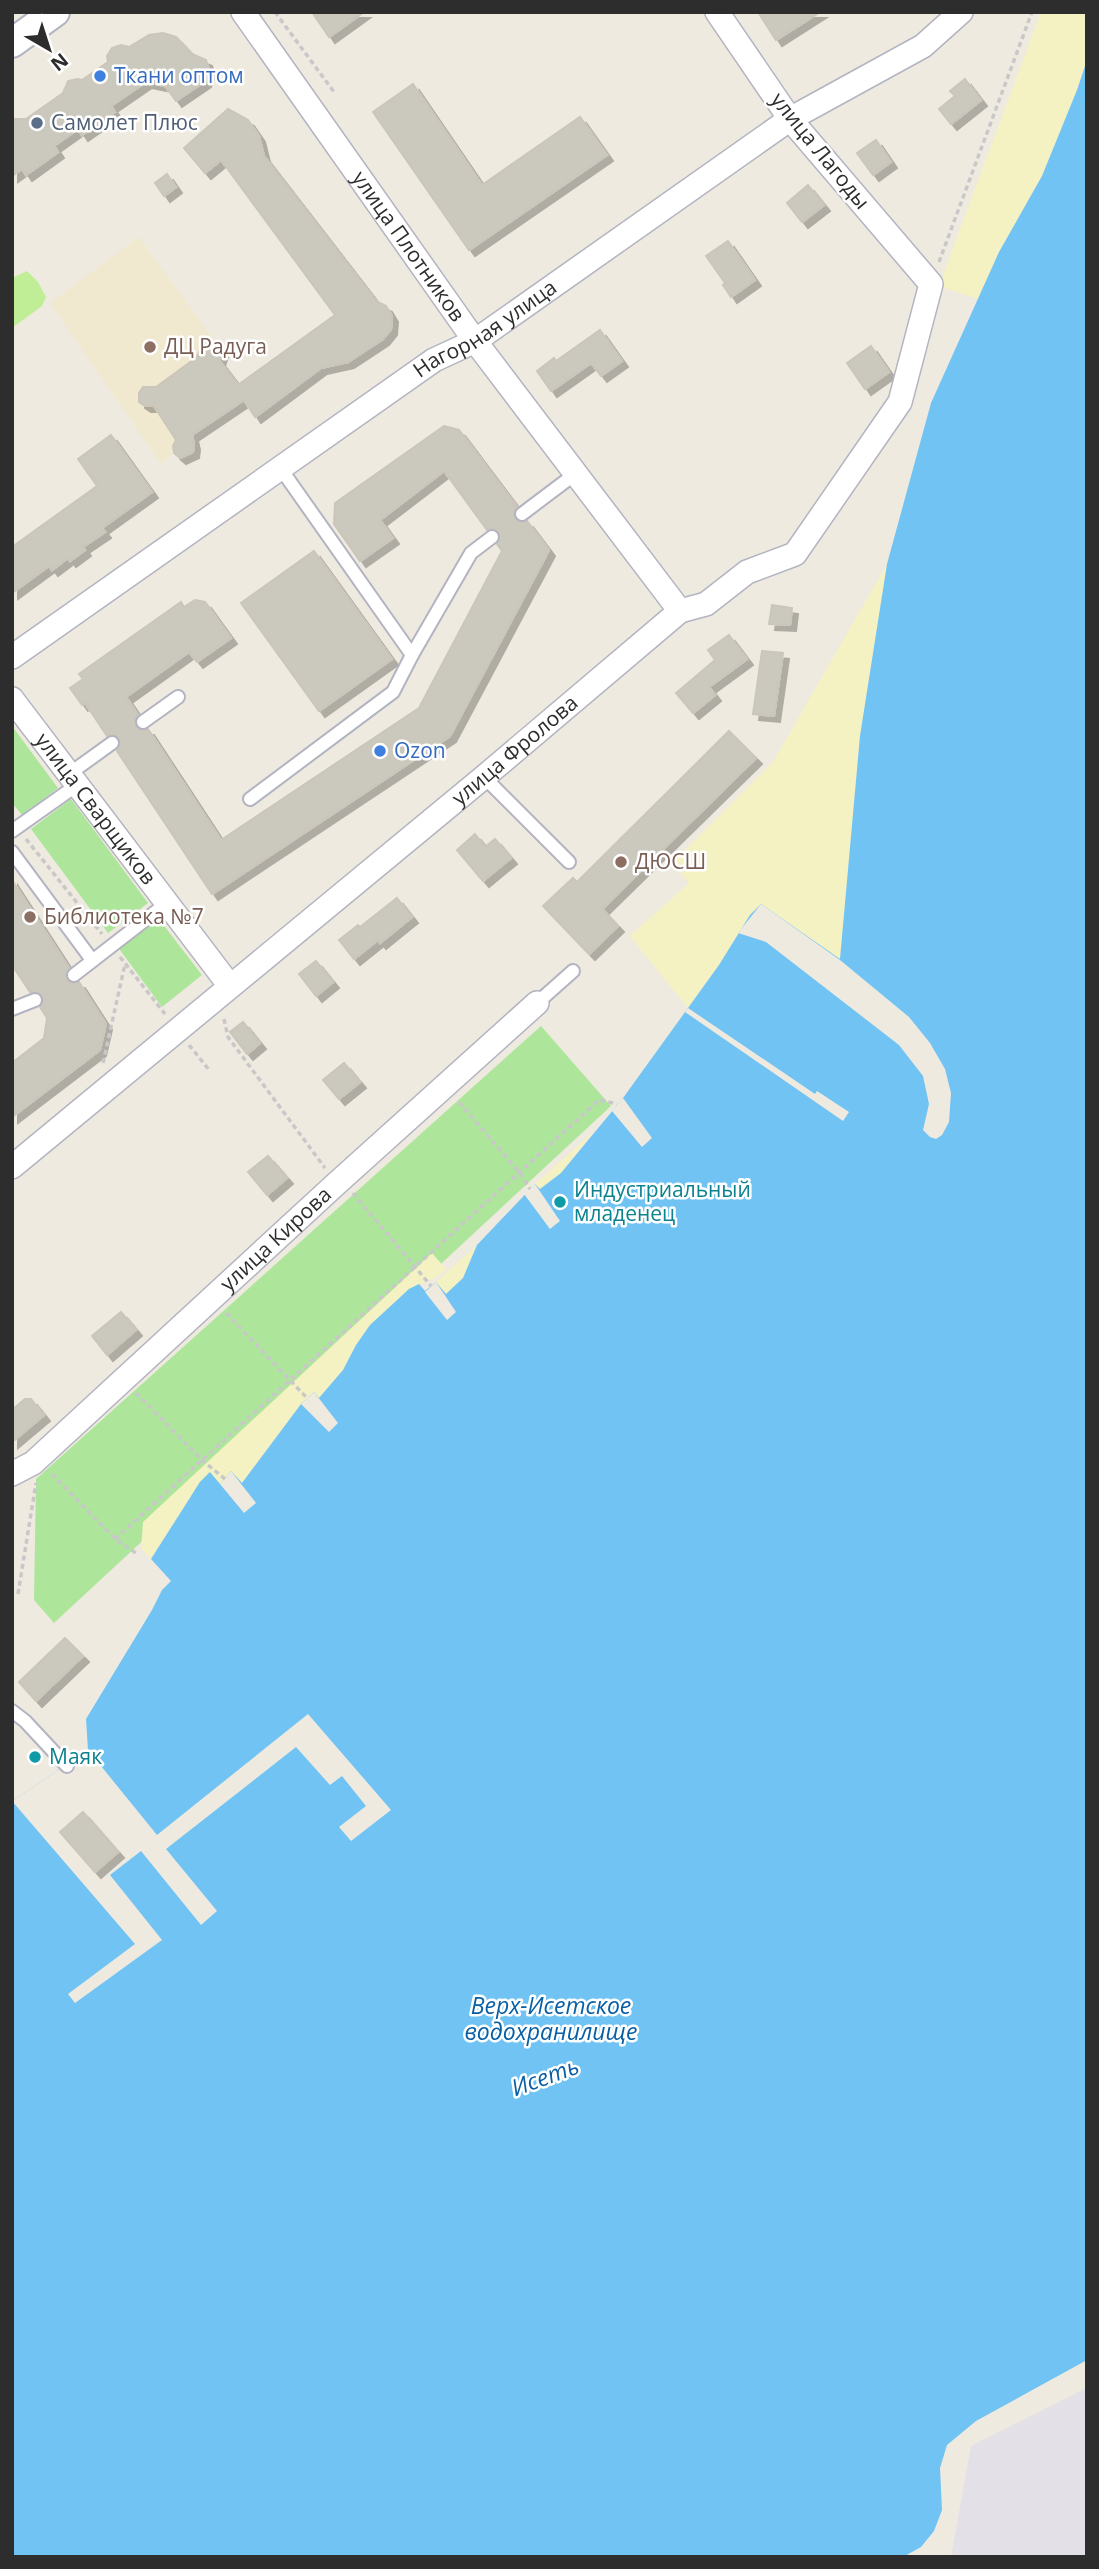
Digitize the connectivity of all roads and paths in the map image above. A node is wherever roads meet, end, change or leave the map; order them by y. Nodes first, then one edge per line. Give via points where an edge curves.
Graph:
1 (55, 12) edge
2 (243, 12) edge
3 (275, 12) edge
4 (717, 12) edge
5 (961, 12) edge
6 (1032, 12) edge
7 (12, 43) edge
8 (334, 92) dead end
9 (790, 119) junction
10 (931, 284) junction
11 (475, 341) junction
12 (281, 469) junction
13 (575, 474) junction
14 (522, 514) dead end
15 (492, 537) dead end
16 (680, 611) junction
17 (412, 655) junction
18 (12, 657) edge
19 (177, 697) dead end
20 (12, 699) edge
21 (143, 722) dead end
22 (112, 743) dead end
23 (484, 777) junction
24 (73, 780) junction
25 (250, 799) dead end
26 (14, 827) edge
27 (12, 852) edge
28 (569, 862) dead end
29 (167, 903) junction
30 (111, 945) junction
31 (92, 960) junction
32 (125, 964) junction
33 (573, 971) dead end
34 (74, 975) dead end
35 (230, 986) junction
36 (35, 1000) dead end
37 (537, 1003) joint
38 (12, 1009) edge
39 (177, 1029) junction
40 (103, 1063) dead end
41 (210, 1071) dead end
42 (453, 1096) dead end
43 (617, 1104) dead end
44 (12, 1167) edge
45 (519, 1171) junction
46 (343, 1186) junction
47 (530, 1189) dead end
48 (416, 1266) junction
49 (431, 1286) dead end
50 (219, 1306) dead end
51 (290, 1381) junction
52 (130, 1387) dead end
53 (307, 1398) dead end
54 (202, 1460) junction
55 (43, 1465) dead end
56 (20, 1472) edge
57 (225, 1479) dead end
58 (115, 1539) junction
59 (136, 1553) dead end
60 (18, 1594) dead end
61 (12, 1711) edge
62 (67, 1766) dead end

1 - 7 street
2 - 11 street, улица Плотников
3 - 8 path
4 - 9 street, улица Лагоды
5 - 9 street, Нагорная улица via 923,46
6 - 10 path
9 - 10 street, улица Лагоды
9 - 11 street, Нагорная улица
10 - 16 street, улица Фролова via 900,402 795,554 747,572 706,604
11 - 12 street, Нагорная улица via 434,360
11 - 13 street, улица Плотников
12 - 17 lane
12 - 18 street, Нагорная улица
13 - 14 lane
13 - 16 street, улица Плотников
15 - 17 lane via 471,553
16 - 23 street, улица Фролова
17 - 25 lane via 393,692
19 - 21 lane
20 - 24 street, улица Сварщиков
22 - 24 lane
23 - 28 lane
23 - 35 street, улица Фролова
24 - 26 lane
24 - 29 street, улица Сварщиков
26 - 30 path
27 - 31 lane
29 - 30 lane
29 - 35 street, улица Сварщиков
30 - 31 lane
30 - 32 path
31 - 34 lane
32 - 39 path
32 - 40 path
33 - 37 lane
35 - 39 street, улица Фролова
35 - 46 path via 223,1023 228,1037
36 - 38 lane
37 - 46 street, улица Кирова
39 - 41 path
39 - 44 street, улица Фролова
42 - 45 path
43 - 45 path via 599,1100
45 - 47 path
45 - 48 path
46 - 48 path
46 - 56 street, улица Кирова
48 - 49 path
48 - 51 path
50 - 51 path
51 - 53 path
51 - 54 path
52 - 54 path
54 - 57 path
54 - 58 path
55 - 58 path
56 - 60 path
58 - 59 path
61 - 62 lane

